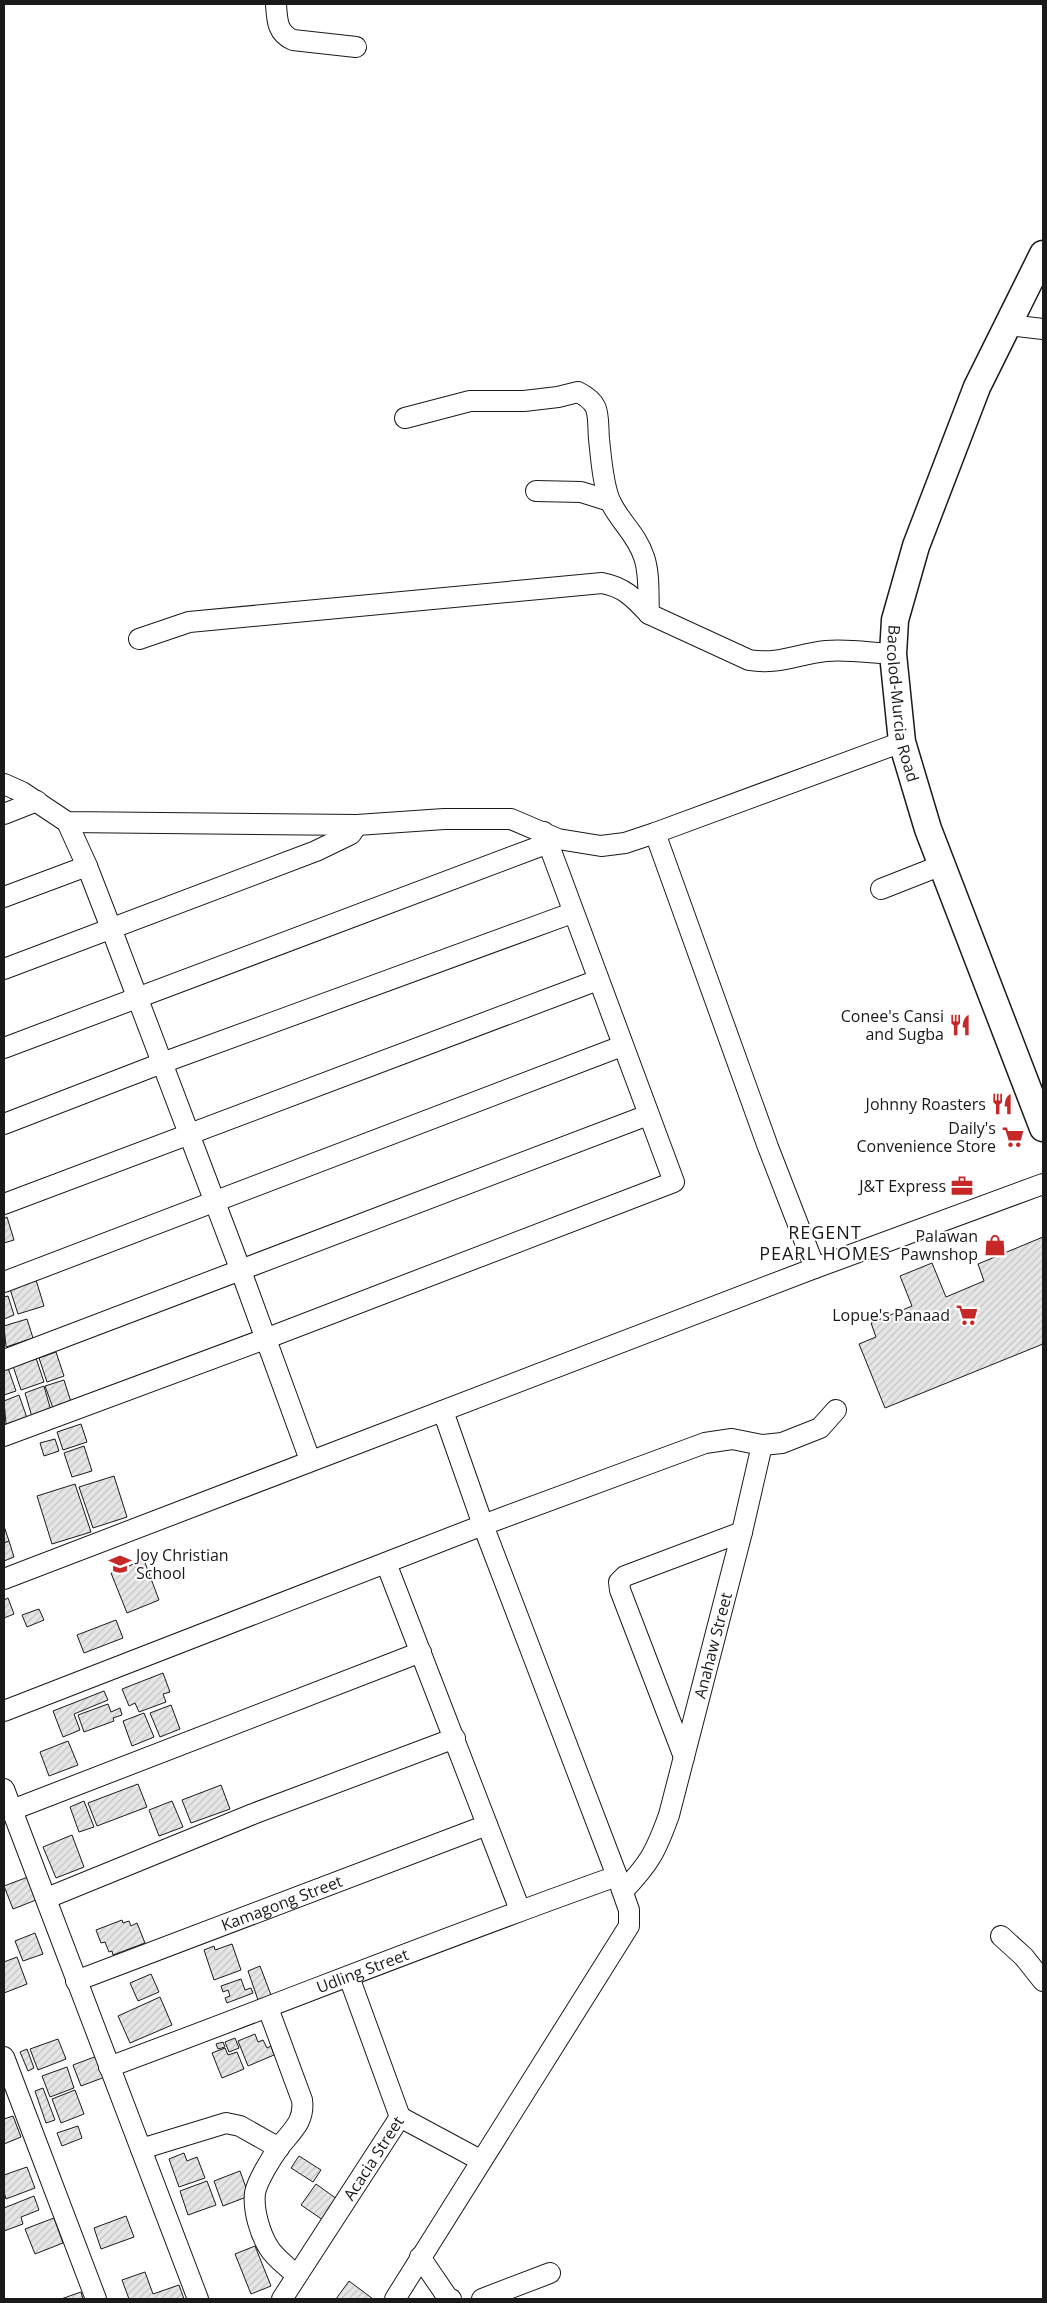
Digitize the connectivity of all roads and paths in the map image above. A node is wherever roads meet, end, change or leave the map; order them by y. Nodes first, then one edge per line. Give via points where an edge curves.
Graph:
1 (276, 4) edge
2 (356, 47) dead end
3 (1043, 254) edge
4 (1008, 325) junction
5 (1043, 329) edge
6 (406, 418) dead end
7 (536, 491) dead end
8 (610, 501) junction
9 (649, 614) junction
10 (139, 639) dead end
11 (893, 654) junction
12 (902, 742) junction
13 (4, 784) edge
14 (37, 801) junction
15 (4, 814) edge
16 (67, 822) junction
17 (357, 826) junction
18 (655, 833) junction
19 (545, 838) junction
20 (942, 865) junction
21 (88, 866) junction
22 (881, 889) dead end
23 (4, 897) edge
24 (572, 913) junction
25 (111, 928) junction
26 (4, 969) edge
27 (598, 980) junction
28 (137, 998) junction
29 (622, 1046) junction
30 (4, 1048) edge
31 (162, 1063) junction
32 (648, 1114) junction
33 (4, 1124) edge
34 (1043, 1128) edge
35 (189, 1133) junction
36 (1043, 1184) edge
37 (215, 1201) junction
38 (4, 1204) edge
39 (815, 1268) junction
40 (241, 1270) junction
41 (4, 1282) edge
42 (266, 1339) junction
43 (4, 1360) edge
44 (836, 1410) dead end
45 (443, 1411) junction
46 (4, 1436) edge
47 (762, 1445) junction
48 (310, 1460) junction
49 (483, 1525) junction
50 (742, 1532) junction
51 (386, 1563) junction
52 (4, 1579) edge
53 (421, 1652) junction
54 (4, 1711) edge
55 (454, 1738) junction
56 (684, 1757) junction
57 (4, 1789) edge
58 (12, 1810) junction
59 (487, 1825) junction
60 (620, 1883) junction
61 (47, 1898) junction
62 (520, 1910) junction
63 (1001, 1936) dead end
64 (349, 1977) junction
65 (1043, 1981) edge
66 (76, 1982) junction
67 (268, 2008) junction
68 (4, 2057) edge
69 (109, 2067) junction
70 (400, 2117) junction
71 (279, 2148) junction
72 (141, 2149) junction
73 (480, 2160) junction
74 (420, 2257) junction
75 (550, 2273) dead end
76 (296, 2275) junction
77 (96, 2299) edge
78 (198, 2299) edge
79 (282, 2299) edge
80 (395, 2299) edge
81 (451, 2299) edge
82 (482, 2299) edge

1 - 2 street via 277,24 284,36 292,40
3 - 4 main road, Bacolod-Murcia Road
4 - 5 street
4 - 11 main road, Bacolod-Murcia Road via 977,387 916,546 896,620
6 - 8 street via 470,401 524,400 578,392 591,398 596,406 601,460
7 - 8 street via 581,492
8 - 9 street via 636,536 645,559
9 - 10 street via 629,592 602,582 189,622
9 - 11 street via 749,660 788,660 829,651
11 - 12 main road, Bacolod-Murcia Road
12 - 18 street
12 - 20 main road, Bacolod-Murcia Road
13 - 14 street
14 - 15 street
14 - 16 street
16 - 17 street
16 - 21 street
17 - 19 street via 511,818
17 - 25 street via 351,834 316,851
18 - 19 street via 625,843 601,846
18 - 39 street
19 - 24 street
19 - 28 street
20 - 22 street
20 - 34 main road, Bacolod-Murcia Road
21 - 23 street
21 - 25 street
24 - 27 street
24 - 31 street
25 - 26 street
25 - 28 street
27 - 29 street
27 - 35 street
28 - 30 street
28 - 31 street
29 - 32 street
29 - 37 street
31 - 33 street
31 - 35 street
32 - 40 street
32 - 42 street via 674,1182
35 - 37 street
35 - 38 street
36 - 39 street
37 - 40 street
37 - 41 street
39 - 45 street
40 - 42 street
40 - 43 street
42 - 46 street
42 - 48 street
44 - 47 street via 820,1428 782,1443
45 - 48 street
45 - 49 street
47 - 49 street via 732,1438 704,1443
47 - 50 street, Anahaw Street
48 - 52 street
49 - 51 street
49 - 60 street
50 - 56 street, Anahaw Street
50 - 56 street via 625,1576 619,1582
51 - 53 street
51 - 54 street
53 - 55 street
53 - 58 street
55 - 59 street
55 - 61 street via 253,1814
56 - 60 street, Anahaw Street via 656,1851 641,1873
57 - 58 street
58 - 61 street
59 - 62 street
59 - 66 street, Kamagong Street
60 - 62 street, Udling Street
60 - 73 street via 629,1910 629,1926 622,1940
61 - 66 street
62 - 64 street, Udling Street
63 - 65 street
64 - 67 street, Udling Street
64 - 70 street, Acacia Street
66 - 69 street
67 - 69 street, Udling Street
67 - 71 street via 304,2111 299,2124
68 - 77 street
69 - 72 street
70 - 73 street
70 - 76 street, Acacia Street
71 - 72 street via 240,2126 226,2123
71 - 76 street via 255,2193 257,2218 269,2249
72 - 78 street
73 - 74 street
74 - 80 street
74 - 81 street
75 - 82 street
76 - 79 street, Acacia Street

